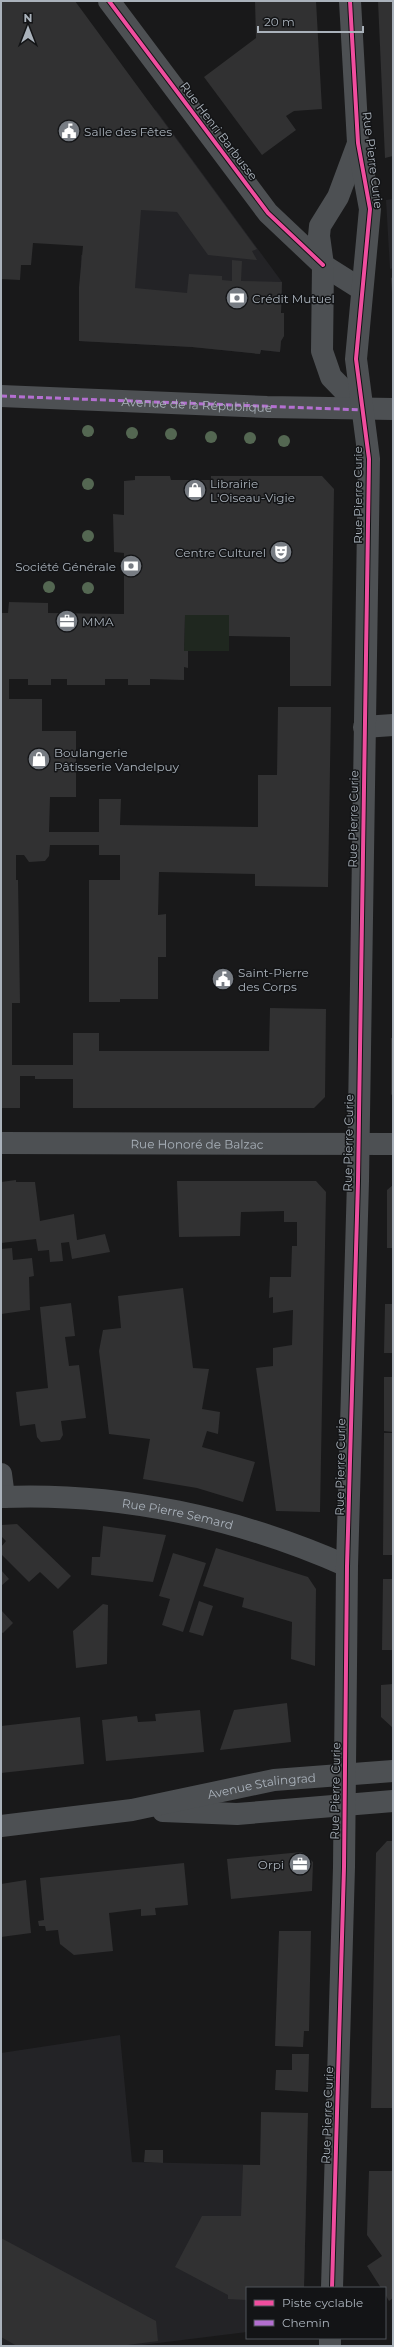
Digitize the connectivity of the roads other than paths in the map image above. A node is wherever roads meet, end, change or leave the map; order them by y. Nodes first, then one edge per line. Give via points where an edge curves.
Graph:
1 (109, 1) edge
2 (350, 1) edge
3 (358, 143) junction
4 (323, 265) junction
5 (361, 289) junction
6 (1, 396) edge
7 (393, 409) edge
8 (363, 410) junction
9 (393, 724) edge
10 (364, 727) junction
11 (1, 1143) edge
12 (358, 1143) junction
13 (393, 1144) edge
14 (1, 1474) edge
15 (3, 1497) edge
16 (347, 1566) junction
17 (393, 1771) edge
18 (346, 1773) junction
19 (393, 1801) edge
20 (345, 1806) junction
21 (132, 1810) junction
22 (1, 1826) edge
23 (332, 2287) edge

1 - 4 street, Rue Henri Barbusse via 268,213
2 - 3 street, Rue Pierre Curie
3 - 4 street, Rue Pierre Curie via 338,197 320,226
3 - 5 street, Rue Pierre Curie via 370,209
4 - 5 street, Rue Henri Barbusse
4 - 8 street, Rue Pierre Curie via 321,333 324,362 331,377
5 - 8 street, Rue Pierre Curie via 356,359
6 - 8 street, Avenue de la République
7 - 8 street, Avenue de la République
8 - 10 street, Rue Pierre Curie via 369,459
9 - 10 street
10 - 12 street, Rue Pierre Curie
11 - 12 street, Rue Honoré de Balzac
12 - 13 street, Rue Honoré de Balzac
12 - 16 street, Rue Pierre Curie
14 - 15 street
15 - 16 street, Rue Pierre Semard via 105,1501 157,1507 207,1518 270,1537
16 - 18 street, Rue Pierre Curie
17 - 18 street, Avenue Stalingrad
18 - 20 street, Rue Pierre Curie
18 - 21 street, Avenue Stalingrad via 274,1780
19 - 20 street, Avenue Stalingrad
20 - 21 street, Avenue Stalingrad via 237,1814
20 - 23 street, Rue Pierre Curie
21 - 22 street, Avenue Stalingrad

